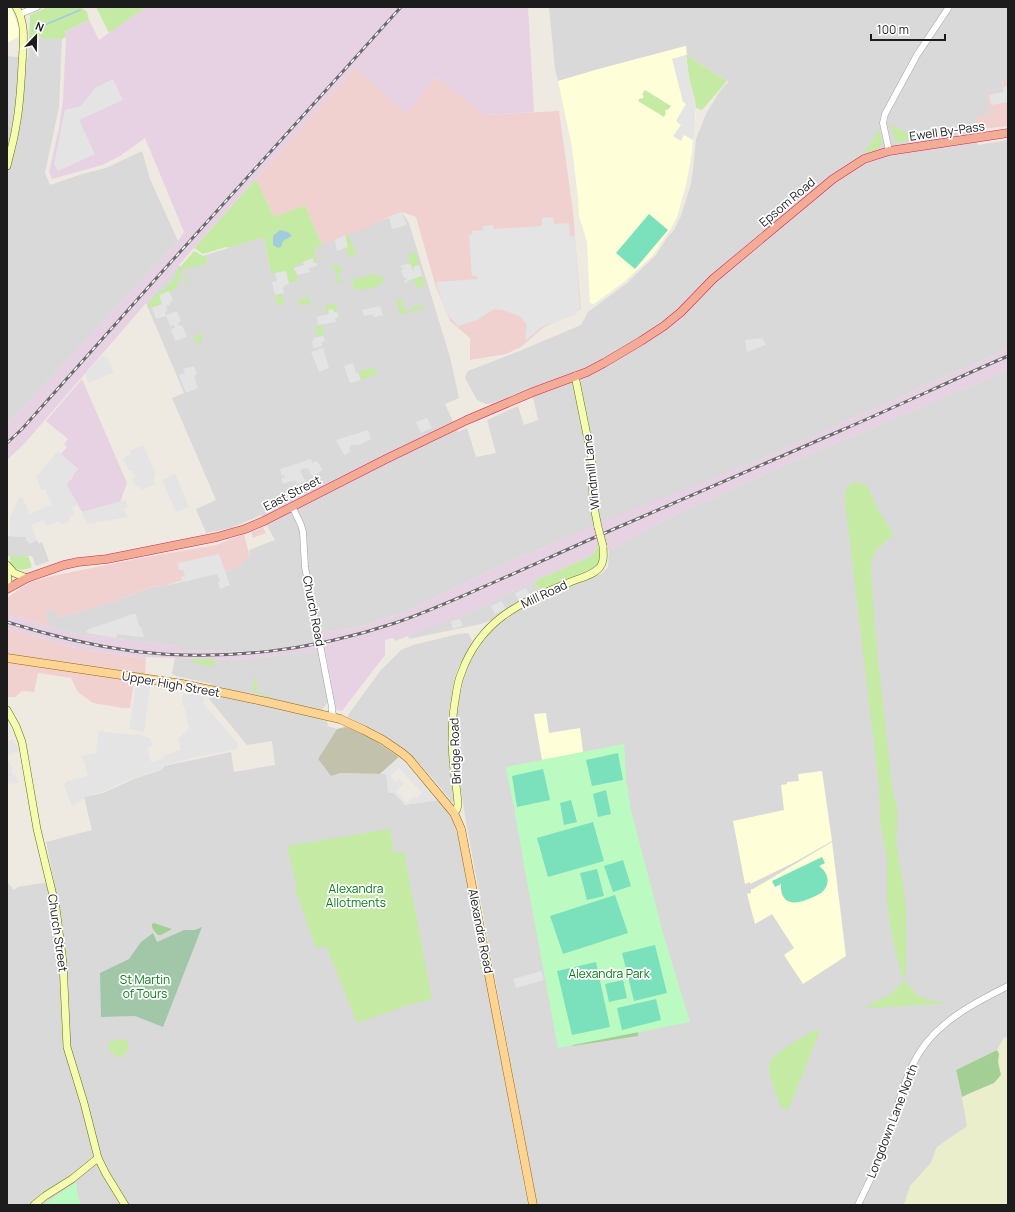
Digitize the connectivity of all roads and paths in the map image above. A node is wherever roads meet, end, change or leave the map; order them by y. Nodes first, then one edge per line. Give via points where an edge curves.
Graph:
1 (16, 7) edge
2 (37, 7) edge
3 (948, 7) edge
4 (20, 14) junction
5 (1008, 133) edge
6 (889, 151) junction
7 (7, 166) edge
8 (575, 376) junction
9 (292, 506) junction
10 (7, 565) edge
11 (600, 567) joint
12 (7, 572) edge
13 (27, 578) junction
14 (7, 582) edge
15 (7, 589) edge
16 (491, 625) joint
17 (7, 658) edge
18 (7, 710) edge
19 (334, 718) junction
20 (454, 813) junction
21 (1008, 986) edge
22 (98, 1158) junction
23 (34, 1205) edge
24 (125, 1205) edge
25 (533, 1205) edge
26 (858, 1205) edge

1 - 4 main road
2 - 4 street
3 - 6 street via 917,55 885,114 883,123
4 - 7 main road via 24,28 20,103
5 - 6 highway, Ewell By-Pass
6 - 8 highway, Epsom Road via 864,158 833,179 713,279 664,326 604,363
8 - 9 highway, East Street via 467,420
8 - 11 main road, Windmill Lane, bridge via 592,460 593,502 603,546
9 - 13 highway, East Street via 245,529 217,538 107,560 74,563
9 - 19 street, Church Road, bridge via 303,532 305,567
10 - 13 main road via 14,573
11 - 16 main road, Mill Road via 594,572 542,593 507,612
12 - 14 main road
13 - 15 highway, East Street
16 - 20 main road, Bridge Road via 472,650 458,683 452,716 458,804
17 - 19 main road, Upper High Street via 182,684
18 - 22 main road, Church Street via 22,742 37,828 56,908 63,963 67,1047
19 - 20 main road, Alexandra Road via 372,733 402,753
20 - 25 main road, Alexandra Road via 466,849
21 - 26 street, Longdown Lane North via 967,1008 936,1032 921,1049 904,1085 880,1158
22 - 23 main road
22 - 24 main road, Church Street

